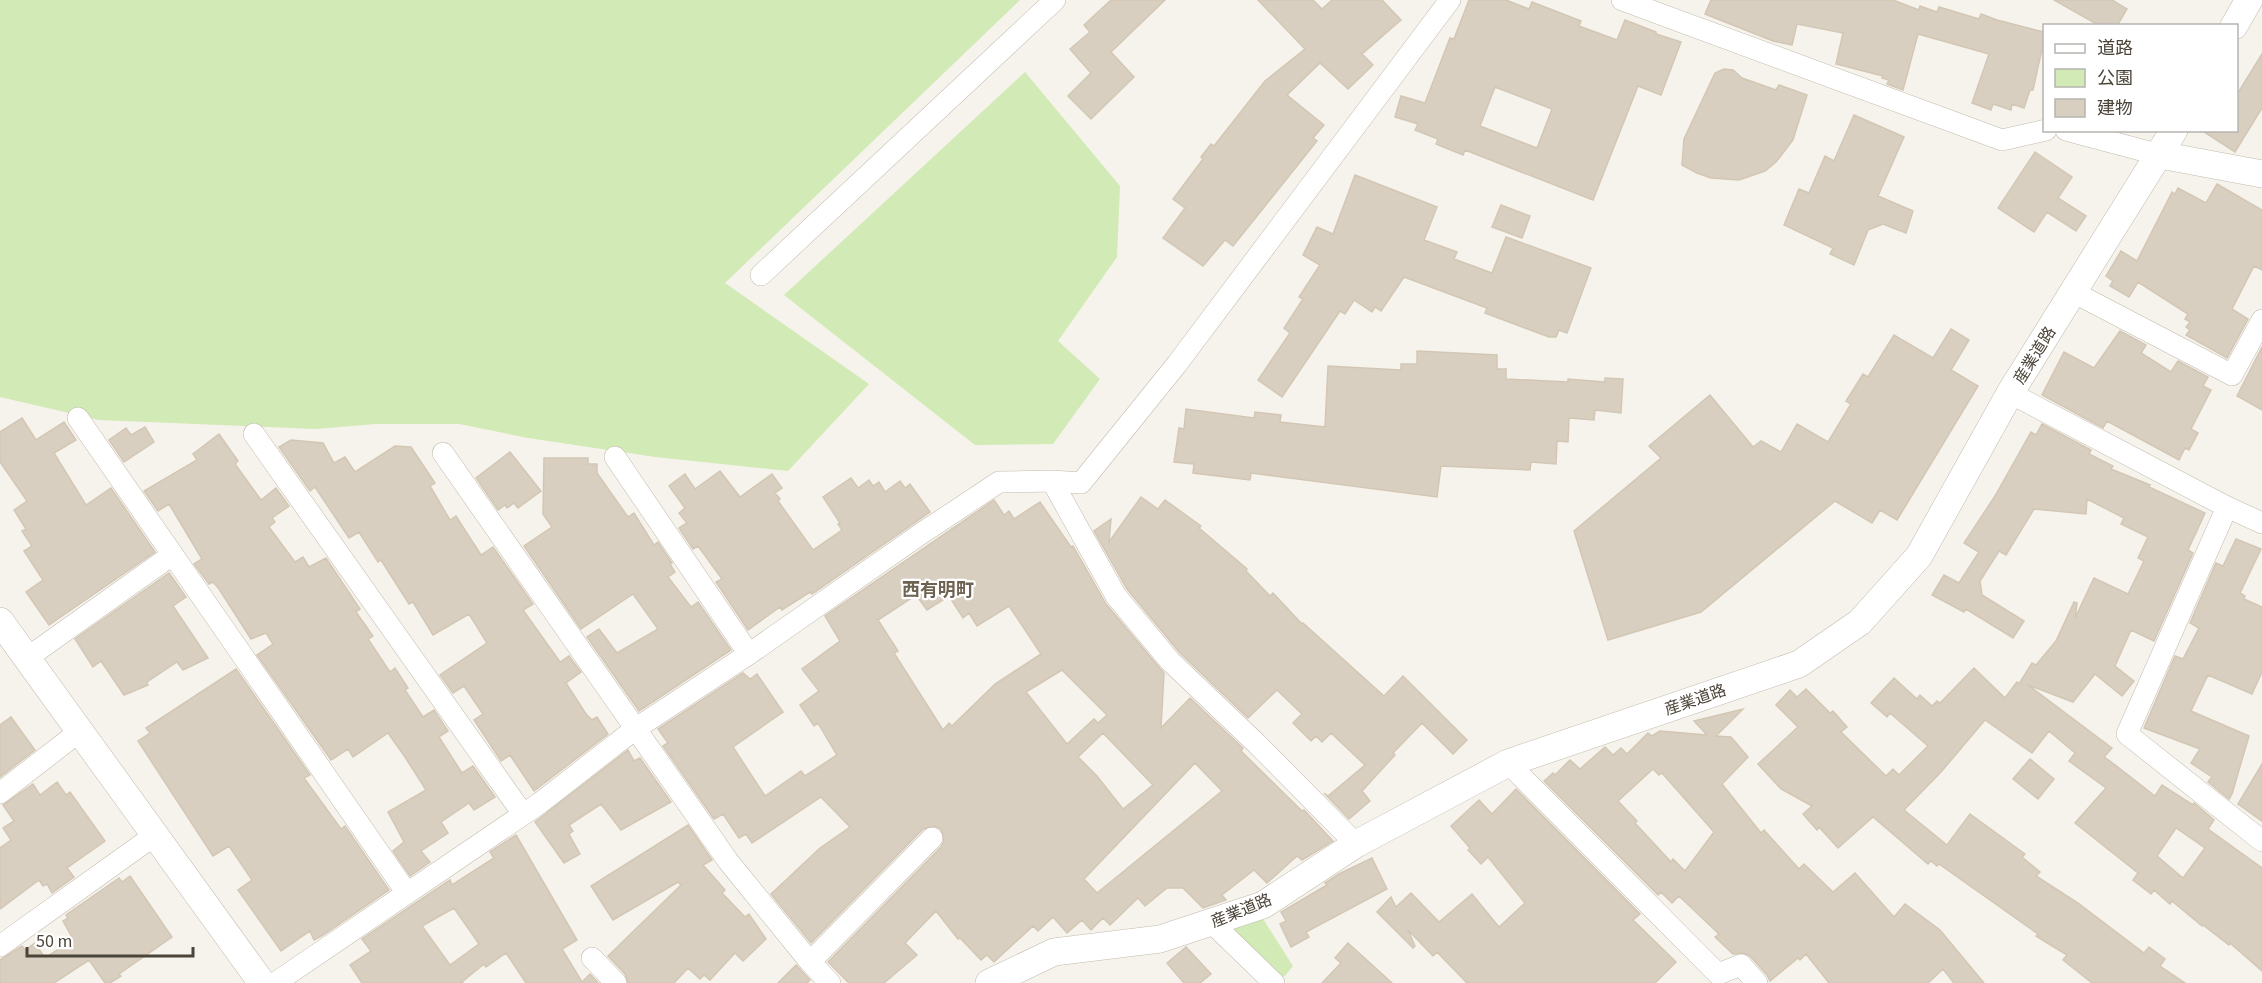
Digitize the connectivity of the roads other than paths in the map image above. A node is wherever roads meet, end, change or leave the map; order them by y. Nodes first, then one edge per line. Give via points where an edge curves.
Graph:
1 (1055, 0) edge
2 (1450, 0) edge
3 (1622, 0) edge
4 (2249, 0) edge
5 (1668, 7) edge
6 (2236, 24) edge
7 (2043, 131) edge
8 (2074, 132) edge
9 (2173, 132) edge
10 (2160, 155) junction
11 (2262, 174) edge
12 (761, 275) dead end
13 (2073, 292) junction
14 (2262, 320) edge
15 (2010, 393) junction
16 (78, 418) dead end
17 (255, 434) dead end
18 (443, 453) dead end
19 (615, 457) dead end
20 (1052, 481) junction
21 (2227, 507) junction
22 (2262, 523) edge
23 (172, 555) junction
24 (0, 621) edge
25 (749, 654) junction
26 (27, 658) junction
27 (635, 729) junction
28 (80, 731) junction
29 (1508, 763) junction
30 (0, 793) edge
31 (523, 814) junction
32 (155, 835) junction
33 (932, 838) dead end
34 (2262, 841) edge
35 (1356, 844) junction
36 (407, 893) junction
37 (1211, 922) junction
38 (0, 946) edge
39 (592, 958) dead end
40 (810, 962) junction
41 (262, 983) edge
42 (275, 983) edge
43 (616, 983) edge
44 (830, 983) edge
45 (990, 983) edge
46 (1274, 983) edge
47 (1757, 983) edge

1 - 12 street
2 - 20 street via 1177,364 1081,483
3 - 5 street
4 - 6 street
5 - 7 street via 2002,140
8 - 10 street
9 - 10 street, 産業道路
10 - 11 street
10 - 13 street, 産業道路
13 - 14 street via 2232,375
13 - 15 street, 産業道路
15 - 21 street
15 - 29 street, 産業道路 via 1919,556 1860,622 1799,664
16 - 23 street
17 - 31 street
18 - 27 street
19 - 25 street
20 - 25 street via 999,482
20 - 35 street via 1116,596 1170,661
21 - 22 street
21 - 34 street via 2127,734
23 - 26 street
23 - 36 street
24 - 26 street
25 - 27 street
26 - 28 street
27 - 31 street
27 - 40 street via 728,861
28 - 30 street
28 - 32 street
29 - 35 street, 産業道路
29 - 47 street via 1718,974 1742,965
31 - 36 street
32 - 38 street
32 - 41 street
33 - 40 street
35 - 37 street, 産業道路 via 1263,905
36 - 42 street
37 - 45 street, 産業道路 via 1160,939 1054,952
37 - 46 street
39 - 43 street
40 - 44 street

